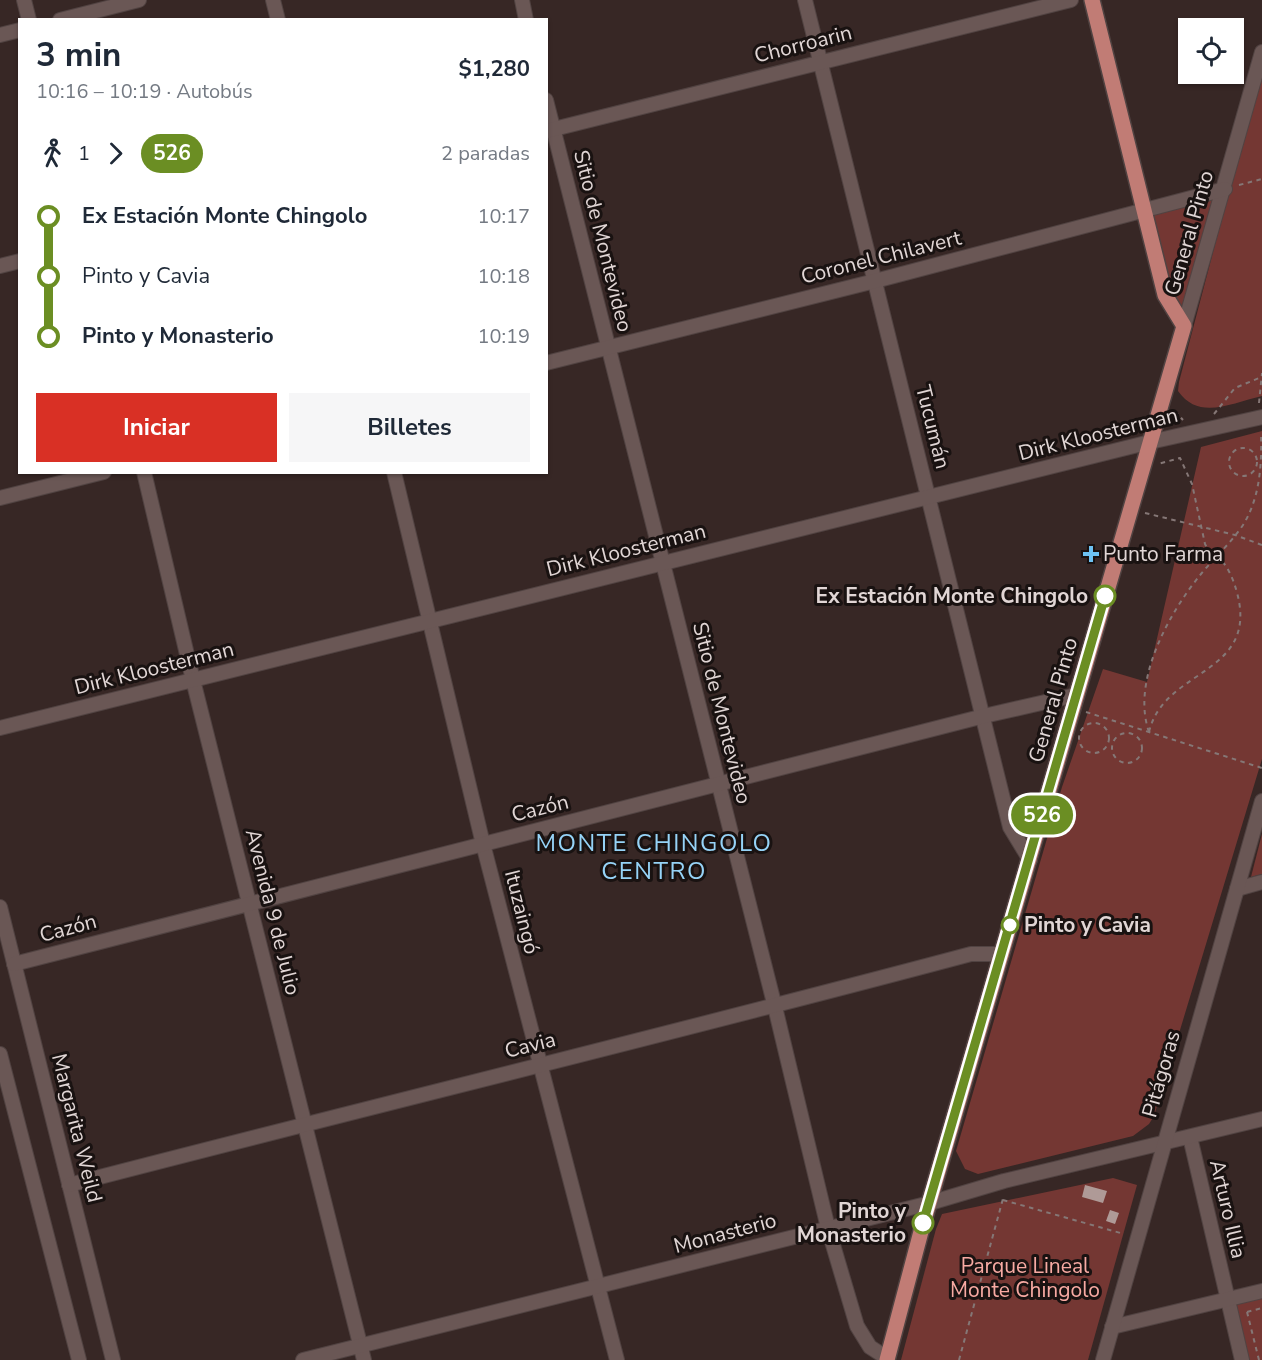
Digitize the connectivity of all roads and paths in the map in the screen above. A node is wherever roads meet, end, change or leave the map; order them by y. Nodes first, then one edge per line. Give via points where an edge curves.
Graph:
1 (24, 0) edge
2 (139, 0) edge
3 (273, 0) edge
4 (522, 0) edge
5 (805, 0) edge
6 (1071, 0) edge
7 (1092, 0) edge
8 (28, 18) edge
9 (68, 18) edge
10 (278, 18) edge
11 (526, 18) edge
12 (18, 30) edge
13 (0, 34) edge
14 (1262, 52) edge
15 (820, 62) junction
16 (548, 115) edge
17 (550, 130) edge
18 (1262, 179) edge
19 (1225, 189) junction
20 (1142, 210) junction
21 (18, 262) edge
22 (0, 266) edge
23 (875, 281) junction
24 (1184, 326) junction
25 (609, 346) junction
26 (548, 362) edge
27 (1261, 376) edge
28 (1173, 406) dead end
29 (1261, 410) edge
30 (1226, 411) dead end
31 (1214, 414) junction
32 (1187, 420) dead end
33 (1208, 422) junction
34 (1150, 442) junction
35 (1259, 463) edge
36 (1142, 469) junction
37 (96, 474) edge
38 (144, 474) edge
39 (394, 474) edge
40 (929, 497) junction
41 (0, 498) edge
42 (1130, 509) junction
43 (1202, 528) junction
44 (1235, 535) junction
45 (1262, 545) edge
46 (1217, 556) junction
47 (662, 563) junction
48 (430, 620) junction
49 (192, 680) junction
50 (1074, 701) junction
51 (984, 716) junction
52 (1131, 726) junction
53 (0, 728) edge
54 (1149, 732) junction
55 (1129, 733) junction
56 (1110, 742) junction
57 (1262, 768) edge
58 (719, 785) junction
59 (1262, 801) edge
60 (483, 843) junction
61 (1030, 860) junction
62 (1262, 882) edge
63 (1237, 889) junction
64 (250, 903) junction
65 (0, 907) edge
66 (1002, 954) junction
67 (14, 964) junction
68 (775, 1006) junction
69 (0, 1054) edge
70 (540, 1064) junction
71 (1262, 1119) edge
72 (305, 1124) junction
73 (1190, 1137) junction
74 (1162, 1143) junction
75 (69, 1185) junction
76 (1004, 1195) dead end
77 (1003, 1200) junction
78 (930, 1203) junction
79 (828, 1228) junction
80 (1127, 1234) dead end
81 (598, 1287) junction
82 (1262, 1291) edge
83 (1228, 1300) junction
84 (1262, 1308) edge
85 (1112, 1327) junction
86 (362, 1353) edge
87 (887, 1359) edge
88 (80, 1360) edge
89 (113, 1360) edge
90 (303, 1360) edge
91 (617, 1360) edge
92 (959, 1360) edge
93 (1103, 1360) edge
94 (1242, 1360) edge
95 (1259, 1360) edge

1 - 8 street
2 - 9 street
3 - 10 street
4 - 11 street
5 - 15 street, Tucumán
6 - 15 street, Chorroarin
7 - 20 main road
12 - 13 street
14 - 19 street, General Pinto
15 - 17 street, Chorroarin
15 - 23 street, Tucumán
16 - 17 street, Sitio de Montevideo
17 - 25 street, Sitio de Montevideo
18 - 19 path
19 - 20 street, Coronel Chilavert
19 - 24 street, General Pinto
20 - 23 street, Coronel Chilavert
20 - 24 main road via 1165,295
21 - 22 street
23 - 25 street, Coronel Chilavert
23 - 40 street, Tucumán
24 - 34 main road, General Pinto
25 - 26 street, Coronel Chilavert
25 - 47 street, Sitio de Montevideo
27 - 29 path
27 - 31 path via 1235,388
28 - 32 path via 1176,416
29 - 33 street, Dirk Kloosterman
29 - 35 path
30 - 31 path
31 - 33 path
31 - 33 path
33 - 34 street, Dirk Kloosterman
34 - 36 main road, General Pinto
34 - 40 street, Dirk Kloosterman
35 - 35 path via 1244,475 1232,469 1230,461 1233,453 1245,448 1253,452
35 - 44 path via 1257,493
36 - 42 main road, General Pinto
36 - 43 path via 1180,458 1192,484
37 - 41 street
38 - 49 street, Avenida 9 de Julio
39 - 48 street, Ituzaingó
40 - 47 street, Dirk Kloosterman
40 - 51 street, Tucumán
42 - 43 path
42 - 50 main road, General Pinto
43 - 44 path
43 - 46 path via 1208,550
44 - 45 path
44 - 46 path
46 - 54 path via 1185,596 1158,643 1143,704
46 - 54 path via 1226,565 1235,588 1241,614 1237,636 1219,662 1168,701
47 - 48 street, Dirk Kloosterman
47 - 58 street, Sitio de Montevideo
48 - 49 street, Dirk Kloosterman
48 - 60 street, Ituzaingó
49 - 53 street, Dirk Kloosterman
49 - 64 street, Avenida 9 de Julio
50 - 51 street, Cazón
50 - 52 path
50 - 61 main road, General Pinto
51 - 58 street, Cazón
51 - 61 street, Tucumán via 1010,827
52 - 54 path
52 - 55 path
54 - 57 path
55 - 56 path
55 - 56 path via 1138,738 1142,747 1133,762 1123,763 1114,758
56 - 56 path via 1104,750 1090,753 1079,743 1079,733 1086,725 1096,723 1108,732
58 - 60 street, Cazón
58 - 68 street, Sitio de Montevideo
59 - 63 street, Pitágoras
60 - 64 street, Cazón
60 - 70 street, Ituzaingó
61 - 66 main road, General Pinto
62 - 63 street
63 - 74 street, Pitágoras
64 - 67 street, Cazón
64 - 72 street, Avenida 9 de Julio
65 - 67 street, Margarita Weild
66 - 68 street, Cavia via 971,954
66 - 78 main road, General Pinto
67 - 75 street, Margarita Weild
68 - 70 street, Cavia
68 - 79 street, Sitio de Montevideo
69 - 88 street
70 - 72 street, Cavia
70 - 81 street, Ituzaingó
71 - 73 street, Monasterio
72 - 75 street, Cavia
72 - 86 street, Avenida 9 de Julio
73 - 74 street, Monasterio
73 - 83 street, Arturo Illia
74 - 78 street, Monasterio
74 - 85 street, Pitágoras
75 - 89 street, Margarita Weild
76 - 77 path
77 - 80 path
77 - 92 path
78 - 79 street, Monasterio
78 - 87 main road, General Pinto
79 - 81 street, Monasterio
79 - 87 street, Sitio de Montevideo via 857,1326 870,1347
81 - 86 street, Monasterio
81 - 91 street, Ituzaingó
82 - 83 street
83 - 85 street
83 - 94 street, Arturo Illia
84 - 95 path via 1247,1312
85 - 93 street, Pitágoras
86 - 90 street, Monasterio

